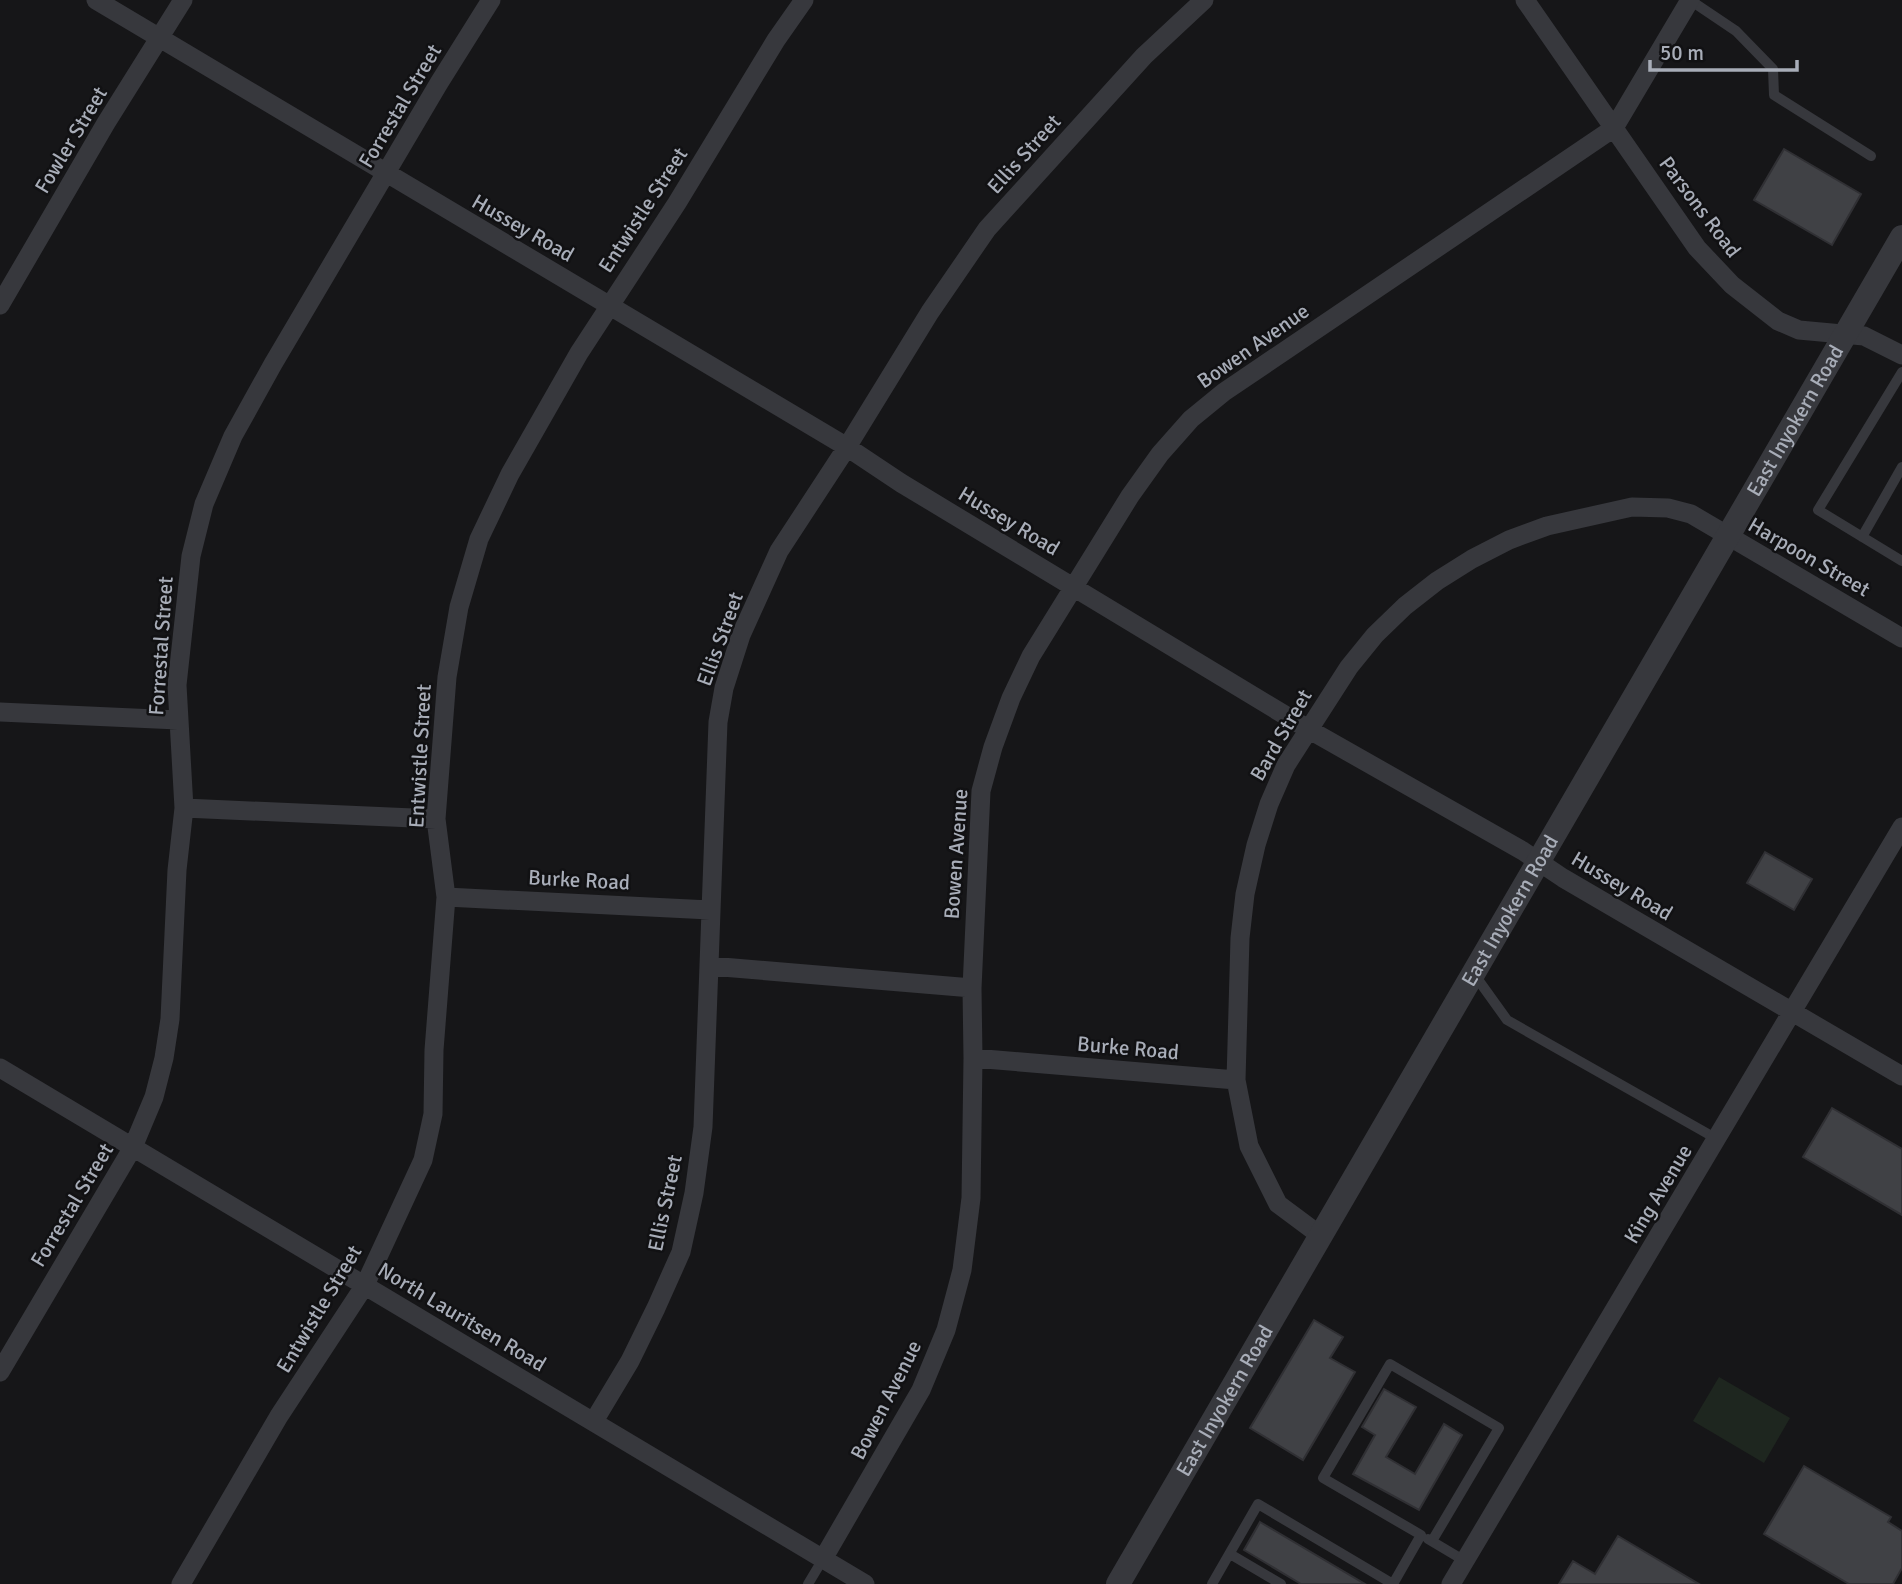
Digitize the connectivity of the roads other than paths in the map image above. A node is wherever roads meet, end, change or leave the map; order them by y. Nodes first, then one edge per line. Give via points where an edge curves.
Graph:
1 (96, 0) edge
2 (183, 0) edge
3 (491, 0) edge
4 (804, 0) edge
5 (1204, 0) edge
6 (1525, 0) edge
7 (1690, 0) edge
8 (161, 37) junction
9 (1615, 128) junction
10 (1871, 156) dead end
11 (386, 174) junction
12 (1902, 237) edge
13 (0, 305) edge
14 (609, 305) junction
15 (1845, 334) junction
16 (1902, 355) edge
17 (1902, 372) edge
18 (847, 447) junction
19 (1902, 467) edge
20 (1729, 537) junction
21 (1862, 537) junction
22 (1902, 561) edge
23 (1074, 586) junction
24 (1902, 637) edge
25 (0, 712) edge
26 (178, 720) junction
27 (1308, 729) junction
28 (184, 808) junction
29 (436, 819) junction
30 (1902, 827) edge
31 (1539, 862) junction
32 (446, 897) junction
33 (710, 910) junction
34 (710, 966) junction
35 (1474, 974) junction
36 (972, 989) junction
37 (1792, 1014) junction
38 (973, 1058) junction
39 (0, 1068) edge
40 (1902, 1076) edge
41 (1236, 1080) junction
42 (1717, 1139) junction
43 (133, 1147) junction
44 (1321, 1236) junction
45 (365, 1285) junction
46 (0, 1371) edge
47 (594, 1421) junction
48 (1421, 1535) junction
49 (1432, 1541) junction
50 (1230, 1554) junction
51 (823, 1559) junction
52 (1465, 1561) junction
53 (181, 1584) edge
54 (808, 1584) edge
55 (865, 1584) edge
56 (1118, 1584) edge
57 (1212, 1584) edge
58 (1281, 1584) edge
59 (1393, 1584) edge
60 (1451, 1584) edge

1 - 8 street, Hussey Road
2 - 8 street, Fowler Street
3 - 11 street, Forrestal Street
4 - 14 street, Entwistle Street
5 - 18 street, Ellis Street via 1144,56 987,229
6 - 9 street, Parsons Road
7 - 9 street, Bowen Avenue
7 - 10 lane via 1736,31 1773,69 1774,95
8 - 11 street, Hussey Road
8 - 13 street, Fowler Street
9 - 15 street, Parsons Road via 1697,248 1732,285 1778,321 1799,330
9 - 23 street, Bowen Avenue via 1224,392 1191,419 1130,496
11 - 14 street, Hussey Road
11 - 26 street, Forrestal Street via 239,424 204,504 191,556 177,685
12 - 15 street, East Inyokern Road
14 - 18 street, Hussey Road
14 - 29 street, Entwistle Street via 510,474 479,539 459,607 447,677
15 - 16 street, Parsons Road via 1864,336
15 - 20 street, East Inyokern Road
17 - 21 lane via 1818,510
18 - 23 street, Hussey Road
18 - 33 street, Ellis Street via 779,551 741,635 724,688 718,722
19 - 21 lane
20 - 24 street, Harpoon Street
20 - 27 street, Bard Street via 1691,514 1632,507 1547,526 1509,541 1449,573 1405,606 1349,667
20 - 31 street, East Inyokern Road
21 - 22 lane
23 - 27 street, Hussey Road
23 - 36 street, Bowen Avenue via 1011,698 981,791
25 - 26 street
26 - 28 street, Forrestal Street
27 - 31 street, Hussey Road
27 - 41 street, Bard Street via 1269,804 1245,894
28 - 29 street
28 - 43 street, Forrestal Street via 170,1019 154,1097
29 - 32 street, Entwistle Street
30 - 37 street, King Avenue
31 - 35 street, East Inyokern Road
31 - 37 street, Hussey Road
32 - 33 street, Burke Road
32 - 45 street, Entwistle Street via 433,1114 423,1160
33 - 34 street, Ellis Street
34 - 36 street
34 - 47 street, Ellis Street via 703,1127 681,1252 640,1340
35 - 42 lane via 1507,1020
35 - 44 street, East Inyokern Road
36 - 38 street, Bowen Avenue
37 - 40 street, Hussey Road
37 - 42 street, King Avenue
38 - 41 street, Burke Road
38 - 51 street, Bowen Avenue via 971,1198 962,1270 946,1331 921,1390
39 - 43 street, North Lauritsen Road
41 - 44 street, Bard Street via 1249,1146 1278,1204
42 - 52 street, King Avenue
43 - 45 street, North Lauritsen Road
43 - 46 street, Forrestal Street
44 - 56 street, East Inyokern Road
45 - 47 street, North Lauritsen Road
45 - 53 street, Entwistle Street via 279,1416
47 - 51 street, North Lauritsen Road
48 - 49 lane
48 - 49 lane via 1323,1478 1390,1364 1499,1428
48 - 59 lane
49 - 52 lane
50 - 57 lane
50 - 58 lane
50 - 59 lane via 1258,1504
51 - 54 lane
51 - 55 street, North Lauritsen Road
52 - 60 street, King Avenue

